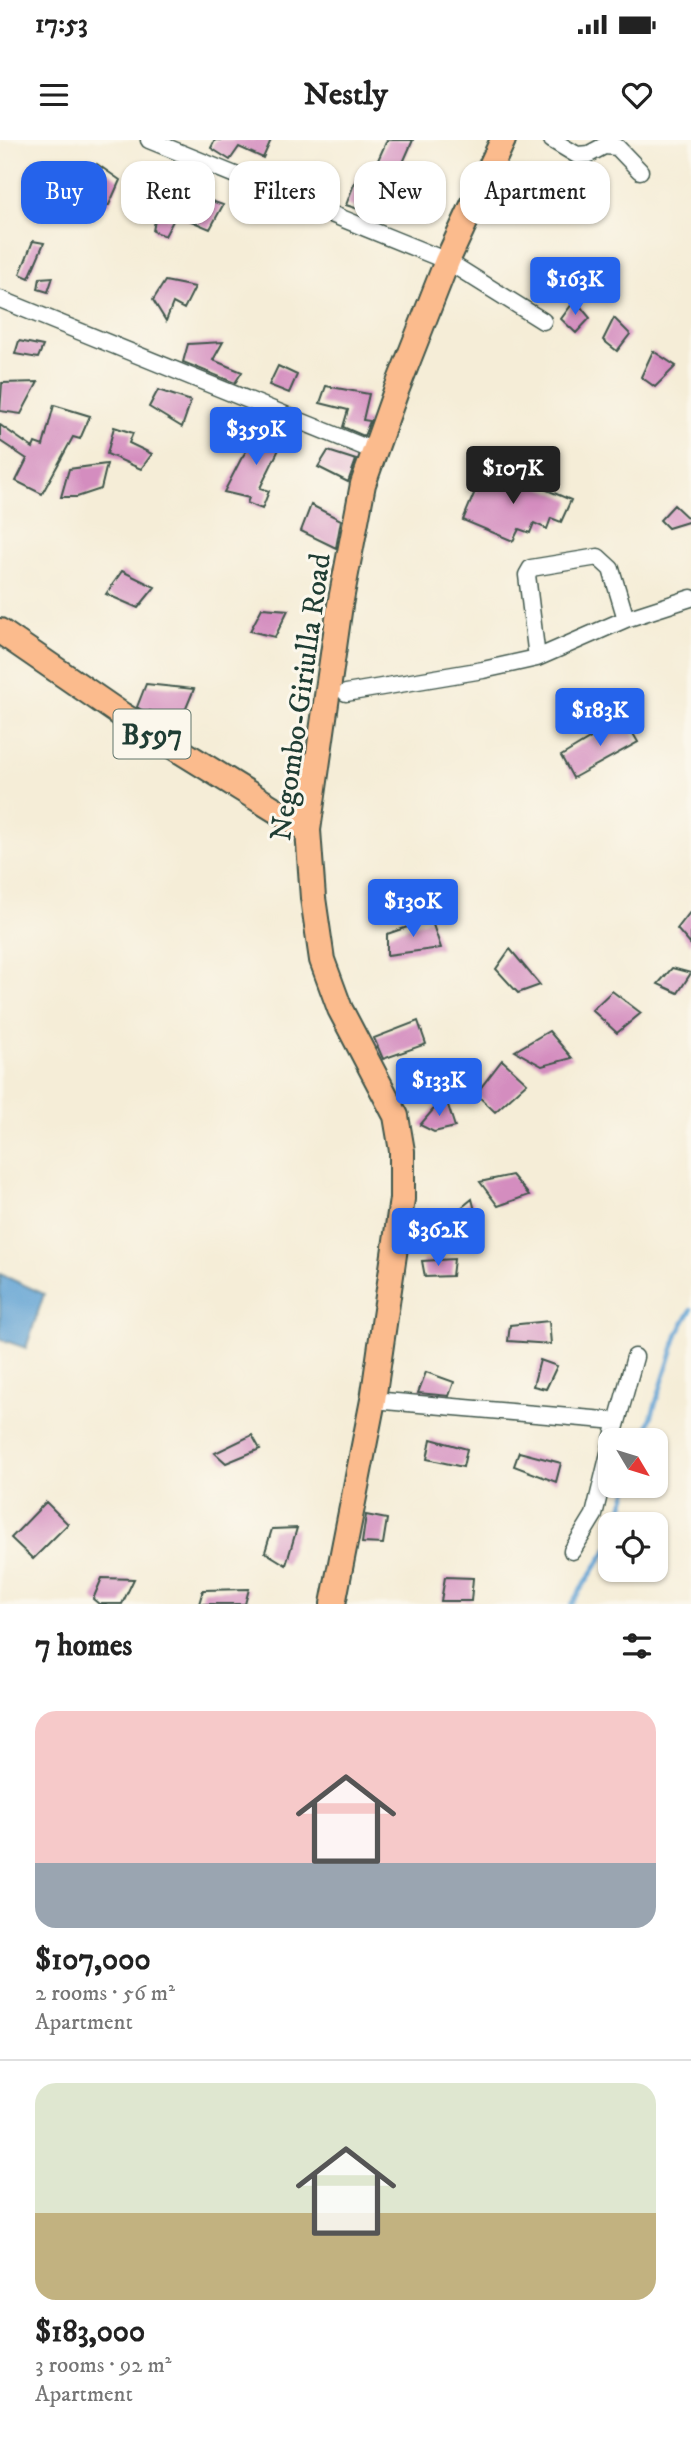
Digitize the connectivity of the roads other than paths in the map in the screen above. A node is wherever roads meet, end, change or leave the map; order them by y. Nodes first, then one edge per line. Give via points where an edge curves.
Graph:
1 (149, 140) edge
2 (503, 140) edge
3 (552, 140) edge
4 (640, 171) dead end
5 (447, 261) junction
6 (0, 299) edge
7 (543, 321) dead end
8 (374, 451) junction
9 (691, 598) edge
10 (626, 619) junction
11 (0, 631) edge
12 (537, 658) junction
13 (346, 692) dead end
14 (308, 830) junction
15 (635, 1357) dead end
16 (373, 1400) junction
17 (617, 1421) junction
18 (615, 1428) edge
19 (598, 1498) edge
20 (572, 1551) dead end
21 (333, 1604) edge

1 - 5 street
2 - 5 main road, Negombo-Giriulla Road
3 - 4 street via 577,155 604,146 617,147
5 - 7 street
5 - 8 main road, Negombo-Giriulla Road
6 - 8 street
8 - 14 main road, Negombo-Giriulla Road via 363,484 340,605
9 - 10 street
10 - 12 street
10 - 12 street via 611,569 598,557 531,568 527,575
11 - 14 main road, B597 via 122,715
12 - 13 street
14 - 16 main road, Negombo-Giriulla Road via 322,960 340,1009 396,1116 402,1152 402,1199
15 - 17 street
16 - 17 street
16 - 21 main road, Negombo-Giriulla Road
17 - 18 street
19 - 20 street via 594,1515

